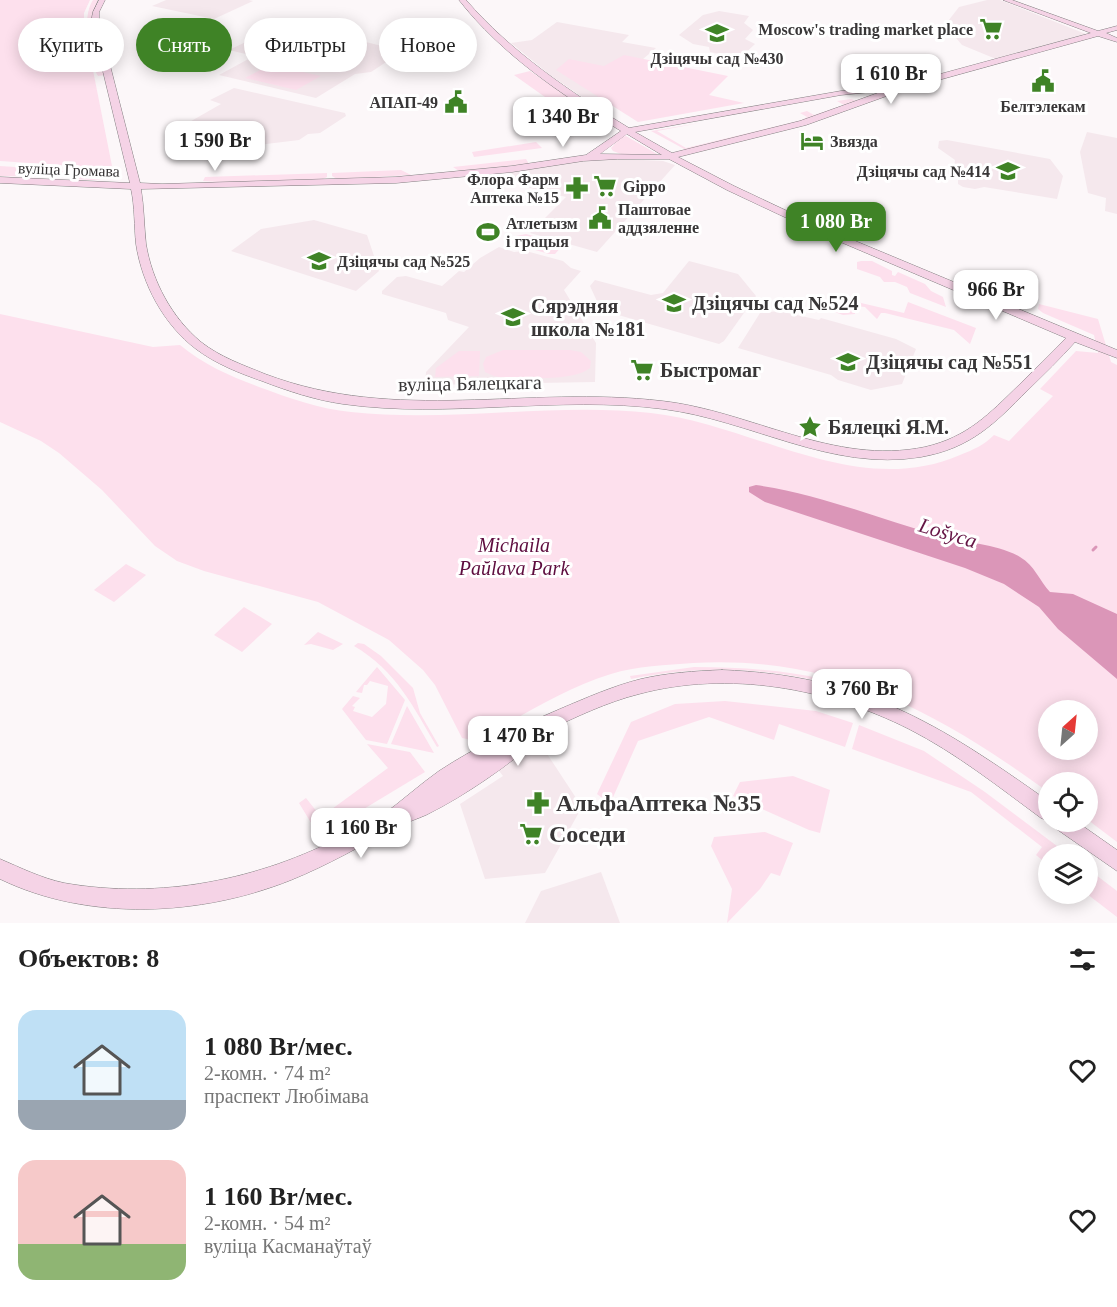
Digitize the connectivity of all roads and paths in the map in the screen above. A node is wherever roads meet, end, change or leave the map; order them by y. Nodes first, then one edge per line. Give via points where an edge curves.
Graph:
1 (102, 0) edge
2 (462, 0) edge
3 (1006, 0) edge
4 (1117, 22) edge
5 (1071, 24) junction
6 (1117, 28) edge
7 (1099, 34) junction
8 (1117, 40) edge
9 (869, 94) junction
10 (627, 131) junction
11 (610, 143) junction
12 (623, 156) junction
13 (669, 157) junction
14 (583, 158) junction
15 (130, 166) junction
16 (0, 180) edge
17 (88, 185) junction
18 (136, 186) junction
19 (1073, 337) junction
20 (1117, 354) edge
21 (1038, 805) edge
22 (1076, 832) edge
23 (1117, 862) edge
24 (0, 869) edge

1 - 15 main road, вуліца Бялецкага via 95,22
2 - 10 main road via 536,70
3 - 5 main road
4 - 5 main road
5 - 7 main road
6 - 7 main road
7 - 8 main road
7 - 9 main road
9 - 10 main road
9 - 13 main road via 803,123
10 - 11 main road
10 - 13 main road
11 - 12 main road via 610,151
11 - 14 main road via 600,152
12 - 13 main road, вуліца Громава
12 - 14 main road, вуліца Громава
13 - 19 main road via 830,235
14 - 18 main road, вуліца Громава via 443,176 366,181
15 - 17 main road via 116,178
15 - 18 main road, вуліца Бялецкага
16 - 17 main road, вуліца Громава
17 - 18 main road, вуліца Громава
18 - 19 main road, вуліца Бялецкага via 147,271 165,306 190,338 238,367 294,388 341,399 424,405 636,402 694,410 837,451 902,455 942,447 983,427
19 - 20 main road
21 - 24 main road via 972,757 914,723 863,701 785,682 721,677 655,683 599,699 546,723 419,809 278,875 242,887 198,894 90,896 63,892
22 - 23 main road

